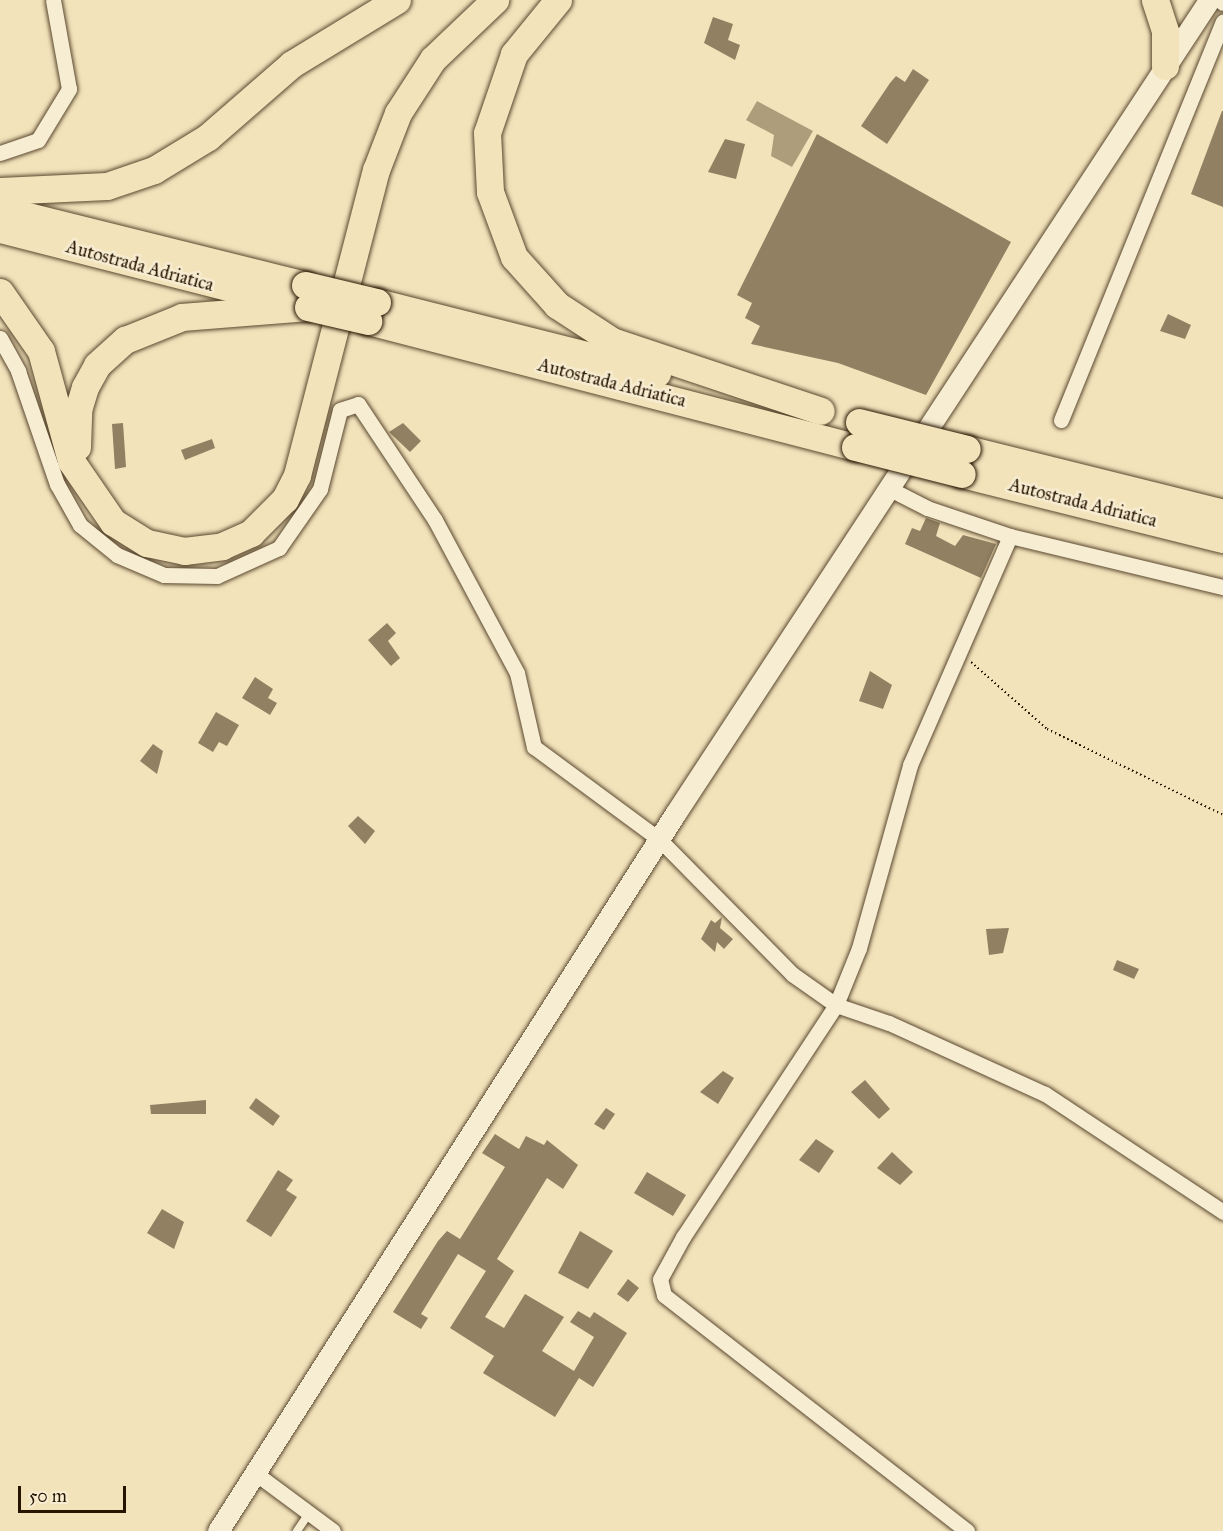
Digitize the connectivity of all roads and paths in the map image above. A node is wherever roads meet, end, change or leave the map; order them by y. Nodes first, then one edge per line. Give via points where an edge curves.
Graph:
1 (52, 0) edge
2 (397, 0) edge
3 (495, 0) edge
4 (558, 0) edge
5 (1155, 0) edge
6 (1209, 0) edge
7 (1223, 22) edge
8 (1165, 66) junction
9 (0, 153) edge
10 (0, 191) edge
11 (0, 209) edge
12 (0, 230) edge
13 (0, 292) edge
14 (307, 296) junction
15 (373, 312) junction
16 (0, 338) edge
17 (821, 411) junction
18 (1061, 420) dead end
19 (857, 434) junction
20 (965, 461) junction
21 (83, 481) junction
22 (888, 488) junction
23 (1223, 513) edge
24 (1010, 536) junction
25 (1223, 539) edge
26 (1223, 587) edge
27 (958, 651) junction
28 (1223, 815) edge
29 (659, 839) junction
30 (836, 1005) junction
31 (1223, 1212) edge
32 (255, 1473) junction
33 (309, 1513) junction
34 (219, 1531) edge
35 (297, 1531) edge
36 (333, 1531) edge
37 (967, 1531) edge

1 - 9 street via 69,89 38,140
2 - 10 highway via 292,64 208,137 154,170 107,186
3 - 21 highway via 433,59 394,122 376,170 305,450 292,487 274,512 251,533 222,546 165,549 113,522
4 - 17 highway via 514,54 487,133 490,192 514,257 557,305 612,341
5 - 8 highway via 1165,31
6 - 8 main road
7 - 18 street
8 - 22 main road
11 - 14 highway, Autostrada Adriatica
12 - 14 highway, Autostrada Adriatica
13 - 21 highway via 41,351 71,461
14 - 15 highway, Autostrada Adriatica, bridge
14 - 21 highway via 182,317 124,340 97,365 78,410
15 - 17 highway, Autostrada Adriatica
15 - 19 highway, Autostrada Adriatica
16 - 29 street via 18,371 57,484 80,525 117,555 164,575 217,576 279,548 320,489 340,410 358,404 435,520 517,673 534,747
17 - 19 highway, Autostrada Adriatica
19 - 20 highway, Autostrada Adriatica, bridge
20 - 23 highway, Autostrada Adriatica
20 - 25 highway, Autostrada Adriatica
22 - 24 street via 927,508
22 - 29 main road
24 - 26 street
24 - 27 street
27 - 28 path via 1047,729
27 - 30 street via 910,765 859,948
29 - 30 street via 792,974
29 - 32 main road
30 - 31 street via 889,1023 1045,1094
30 - 37 street via 683,1237 660,1279 664,1295 695,1322
32 - 33 street
32 - 34 main road
33 - 35 lane
33 - 36 street

